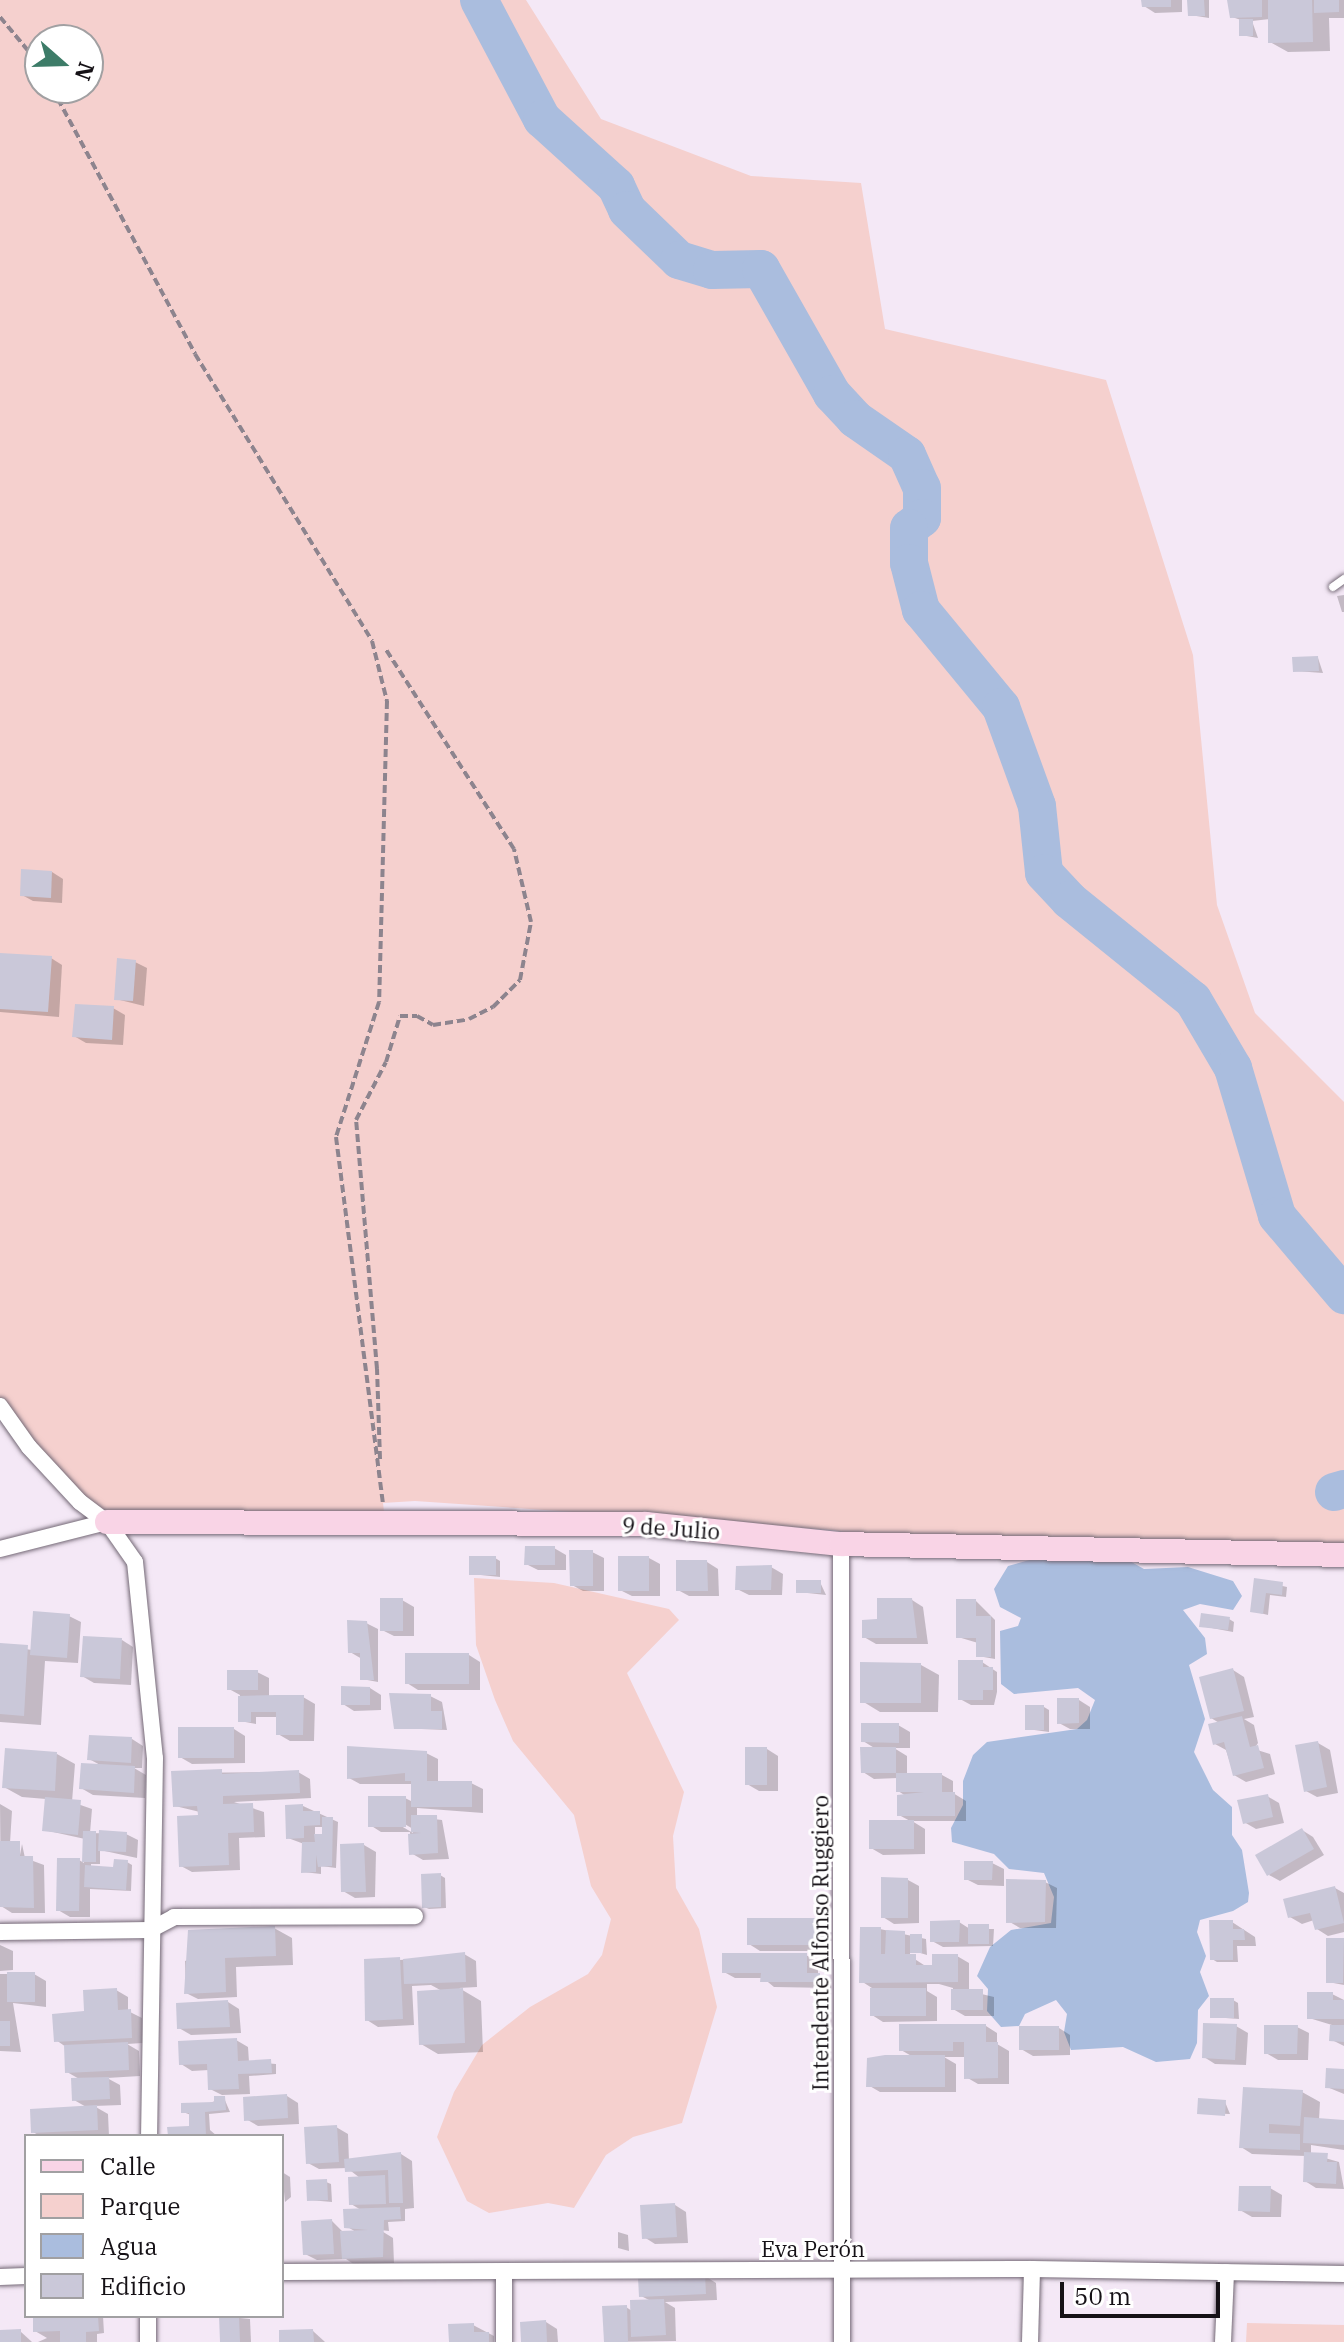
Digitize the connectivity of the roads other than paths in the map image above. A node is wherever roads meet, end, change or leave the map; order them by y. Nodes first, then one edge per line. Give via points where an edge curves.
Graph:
1 (1344, 579) edge
2 (1333, 587) dead end
3 (0, 1406) edge
4 (107, 1522) junction
5 (841, 1544) junction
6 (0, 1549) edge
7 (1344, 1555) edge
8 (415, 1916) dead end
9 (150, 1930) junction
10 (0, 1932) edge
11 (149, 2134) edge
12 (1032, 2269) junction
13 (284, 2272) edge
14 (504, 2272) junction
15 (843, 2272) junction
16 (1226, 2272) junction
17 (1344, 2274) edge
18 (24, 2276) edge
19 (0, 2277) edge
20 (148, 2318) edge
21 (148, 2342) edge
22 (504, 2342) edge
23 (842, 2342) edge
24 (1030, 2342) edge
25 (1223, 2342) edge

1 - 2 lane
3 - 4 street via 29,1447 80,1502
4 - 5 main road, 9 de Julio via 646,1524
4 - 6 street, 9 de Julio
4 - 9 street via 135,1562 143,1623 155,1758
5 - 7 main road, 9 de Julio
5 - 15 street, Intendente Alfonso Ruggiero
8 - 9 street via 174,1917
9 - 10 street
9 - 11 street
12 - 15 street, Eva Perón
12 - 16 street, Eva Perón
12 - 24 street
13 - 14 street, Eva Perón
14 - 15 street, Eva Perón
14 - 22 street
15 - 23 street, Intendente Alfonso Ruggiero
16 - 17 street, Eva Perón
16 - 25 street
18 - 19 street
20 - 21 street

